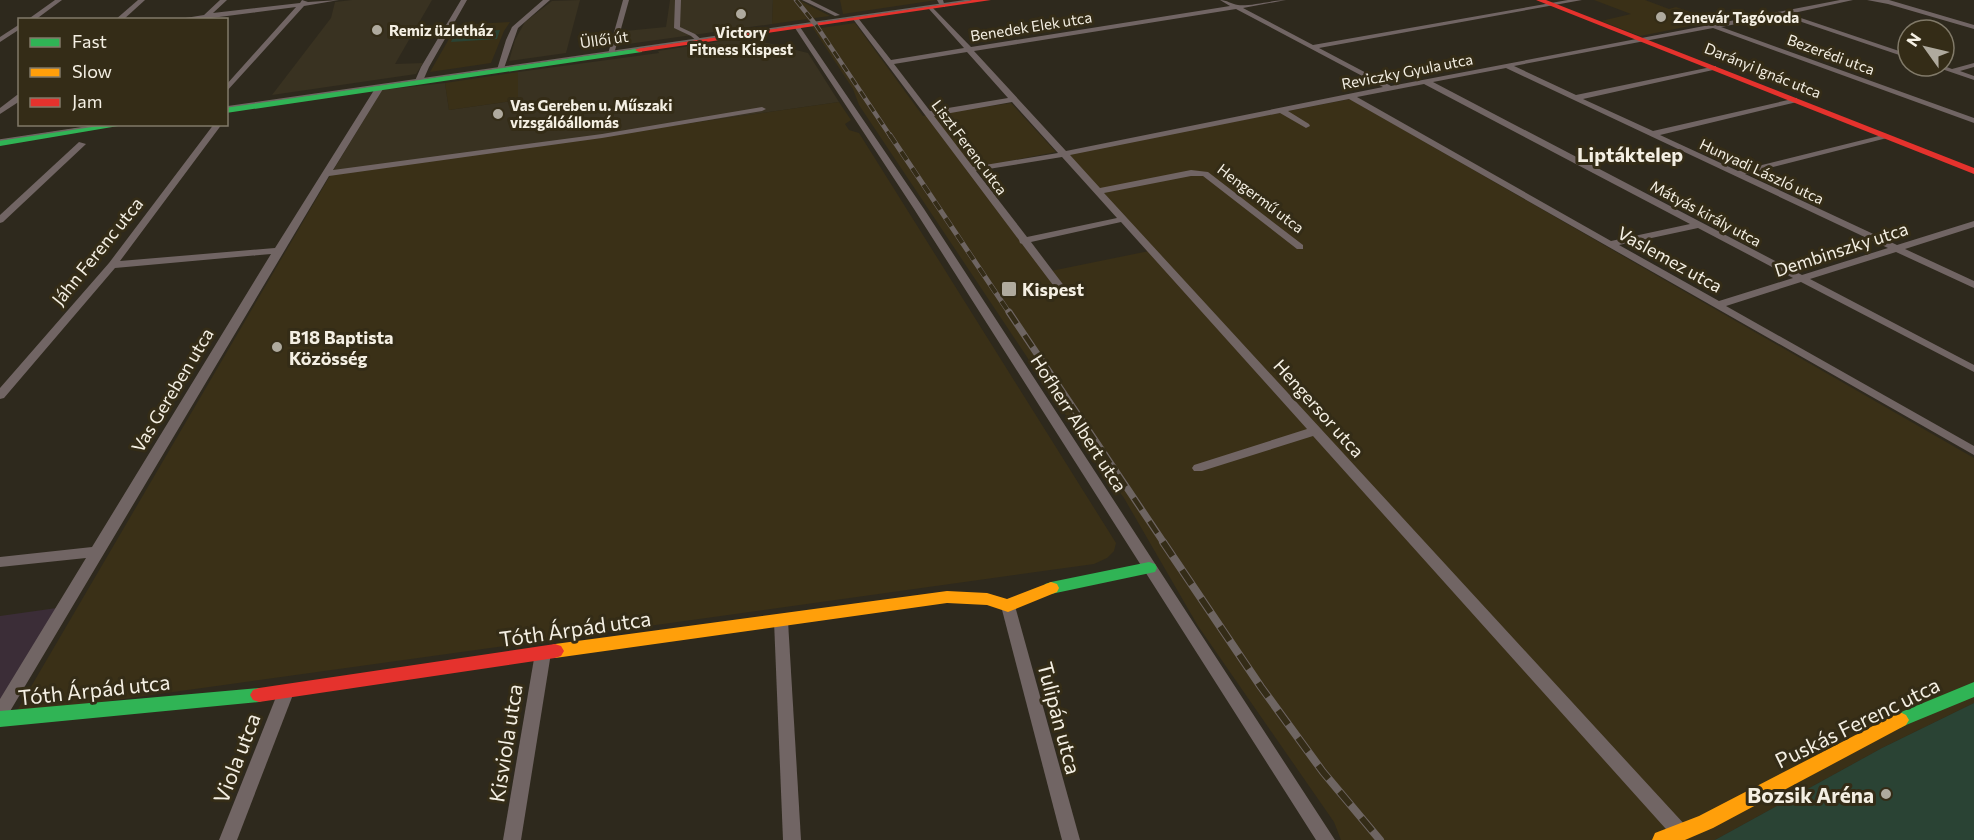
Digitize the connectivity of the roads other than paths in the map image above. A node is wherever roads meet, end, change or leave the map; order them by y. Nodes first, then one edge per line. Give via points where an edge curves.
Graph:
1 (59, 0) edge
2 (142, 0) edge
3 (224, 0) edge
4 (336, 0) edge
5 (464, 0) edge
6 (547, 0) edge
7 (626, 0) edge
8 (678, 0) edge
9 (805, 0) edge
10 (987, 0) edge
11 (1223, 0) edge
12 (1283, 0) edge
13 (1579, 0) edge
14 (1850, 0) edge
15 (1870, 0) edge
16 (305, 2) edge
17 (1546, 2) edge
18 (938, 5) edge
19 (1237, 7) junction
20 (1780, 12) junction
21 (843, 16) junction
22 (33, 18) edge
23 (120, 18) edge
24 (204, 18) edge
25 (1712, 25) junction
26 (1974, 27) edge
27 (18, 28) edge
28 (798, 28) junction
29 (18, 39) edge
30 (1641, 39) junction
31 (0, 40) edge
32 (701, 42) junction
33 (1312, 47) junction
34 (970, 49) junction
35 (1896, 52) edge
36 (611, 54) junction
37 (890, 62) junction
38 (1974, 65) edge
39 (1507, 66) junction
40 (1713, 68) junction
41 (1956, 70) edge
42 (499, 71) junction
43 (1956, 72) edge
44 (1974, 78) edge
45 (1425, 81) junction
46 (418, 83) junction
47 (228, 88) edge
48 (1390, 88) junction
49 (379, 89) junction
50 (1350, 96) junction
51 (18, 98) edge
52 (1575, 98) junction
53 (1012, 100) junction
54 (1794, 100) junction
55 (762, 109) dead end
56 (228, 110) edge
57 (1281, 110) junction
58 (0, 112) edge
59 (929, 114) junction
60 (1974, 121) edge
61 (117, 126) edge
62 (216, 126) edge
63 (1306, 126) dead end
64 (85, 133) edge
65 (1652, 134) junction
66 (1884, 136) junction
67 (0, 143) edge
68 (1064, 154) junction
69 (970, 170) junction
70 (1974, 171) edge
71 (325, 174) junction
72 (1736, 174) junction
73 (1098, 191) junction
74 (1123, 219) junction
75 (0, 220) edge
76 (1974, 224) edge
77 (1697, 225) junction
78 (1023, 241) junction
79 (1609, 244) junction
80 (1300, 247) dead end
81 (1895, 248) junction
82 (278, 251) junction
83 (112, 265) junction
84 (1799, 279) junction
85 (1974, 285) edge
86 (1063, 291) dead end
87 (1718, 305) junction
88 (1974, 369) edge
89 (0, 395) edge
90 (1315, 431) junction
91 (1974, 451) edge
92 (1198, 468) dead end
93 (97, 552) junction
94 (0, 562) edge
95 (1149, 568) junction
96 (1008, 606) junction
97 (781, 621) junction
98 (543, 653) junction
99 (1974, 689) edge
100 (286, 692) junction
101 (0, 713) edge
102 (0, 719) edge
103 (1680, 832) junction
104 (228, 840) edge
105 (512, 840) edge
106 (792, 840) edge
107 (1071, 840) edge
108 (1326, 840) edge
109 (1662, 840) edge

1 - 22 street
2 - 23 street
3 - 24 street
4 - 16 street
5 - 46 street
6 - 42 street via 515,27
7 - 36 street
8 - 32 street via 677,28
9 - 21 street
10 - 18 street, Üllői út
11 - 19 street
12 - 19 street, Benedek Elek utca
13 - 17 street
14 - 20 street, Reviczky Gyula utca
15 - 26 street
16 - 24 street
16 - 47 street
17 - 30 street, Darányi Ignác utca
17 - 33 street
18 - 21 street, Üllői út
18 - 34 street, Hengersor utca
19 - 33 street
19 - 34 street, Benedek Elek utca
20 - 25 street, Reviczky Gyula utca
20 - 35 street
21 - 28 street, Üllői út
21 - 37 street, Liszt Ferenc utca
25 - 30 street, Reviczky Gyula utca
25 - 60 street, Bezerédi utca
27 - 31 street
28 - 32 street, Üllői út
28 - 95 street, Hofherr Albert utca
29 - 31 street
30 - 39 street, Reviczky Gyula utca
30 - 40 street, Darányi Ignác utca
32 - 36 street, Üllői út
33 - 48 street
34 - 37 street, Benedek Elek utca
34 - 53 street, Hengersor utca
36 - 42 street, Üllői út
37 - 59 street, Liszt Ferenc utca
38 - 41 street
39 - 45 street, Reviczky Gyula utca
39 - 52 street, Hunyadi László utca
40 - 52 street
40 - 54 street, Darányi Ignác utca
42 - 46 street, Üllői út
43 - 44 street
45 - 48 street, Reviczky Gyula utca
45 - 77 street, Mátyás király utca
46 - 49 street, Üllői út
48 - 50 street, Reviczky Gyula utca
49 - 56 street, Üllői út
49 - 71 street, Vas Gereben utca
50 - 57 street, Reviczky Gyula utca
50 - 79 street, Vaslemez utca
51 - 58 street
52 - 65 street, Hunyadi László utca
53 - 59 street
53 - 68 street, Hengersor utca
54 - 65 street
54 - 66 street, Darányi Ignác utca
55 - 71 street via 602,136
57 - 63 street
57 - 68 street, Reviczky Gyula utca
59 - 69 street, Liszt Ferenc utca
61 - 64 street
62 - 83 street, Jáhn Ferenc utca
64 - 67 street
64 - 75 street
65 - 72 street, Hunyadi László utca
66 - 70 street, Darányi Ignác utca
66 - 72 street
68 - 69 street, Reviczky Gyula utca
68 - 73 street, Hengersor utca
69 - 78 street, Liszt Ferenc utca
71 - 82 street, Vas Gereben utca
72 - 81 street, Hunyadi László utca
73 - 74 street, Hengersor utca
73 - 80 street, Hengermű utca via 1191,173 1205,174
74 - 78 street
74 - 90 street, Hengersor utca
76 - 81 street, Dembinszky utca
77 - 79 street
77 - 84 street, Mátyás király utca
78 - 86 street, Liszt Ferenc utca
79 - 87 street, Vaslemez utca
81 - 84 street, Dembinszky utca
81 - 85 street, Hunyadi László utca
82 - 83 street
82 - 93 street, Vas Gereben utca
83 - 89 street, Jáhn Ferenc utca
84 - 87 street, Dembinszky utca
84 - 88 street, Mátyás király utca
87 - 91 street, Vaslemez utca
90 - 92 street
90 - 103 street, Hengersor utca
93 - 94 street
93 - 101 street, Vas Gereben utca
95 - 96 street via 1043,590
95 - 108 street, Hofherr Albert utca
96 - 97 street, Tóth Árpád utca via 987,598 947,597
96 - 107 street, Tulipán utca
97 - 98 street, Tóth Árpád utca
97 - 106 street
98 - 100 street, Tóth Árpád utca
98 - 105 street, Kisviola utca
99 - 103 street, Puskás Ferenc utca via 1910,715
100 - 102 street, Tóth Árpád utca
100 - 104 street, Viola utca
103 - 109 street, Puskás Ferenc utca

